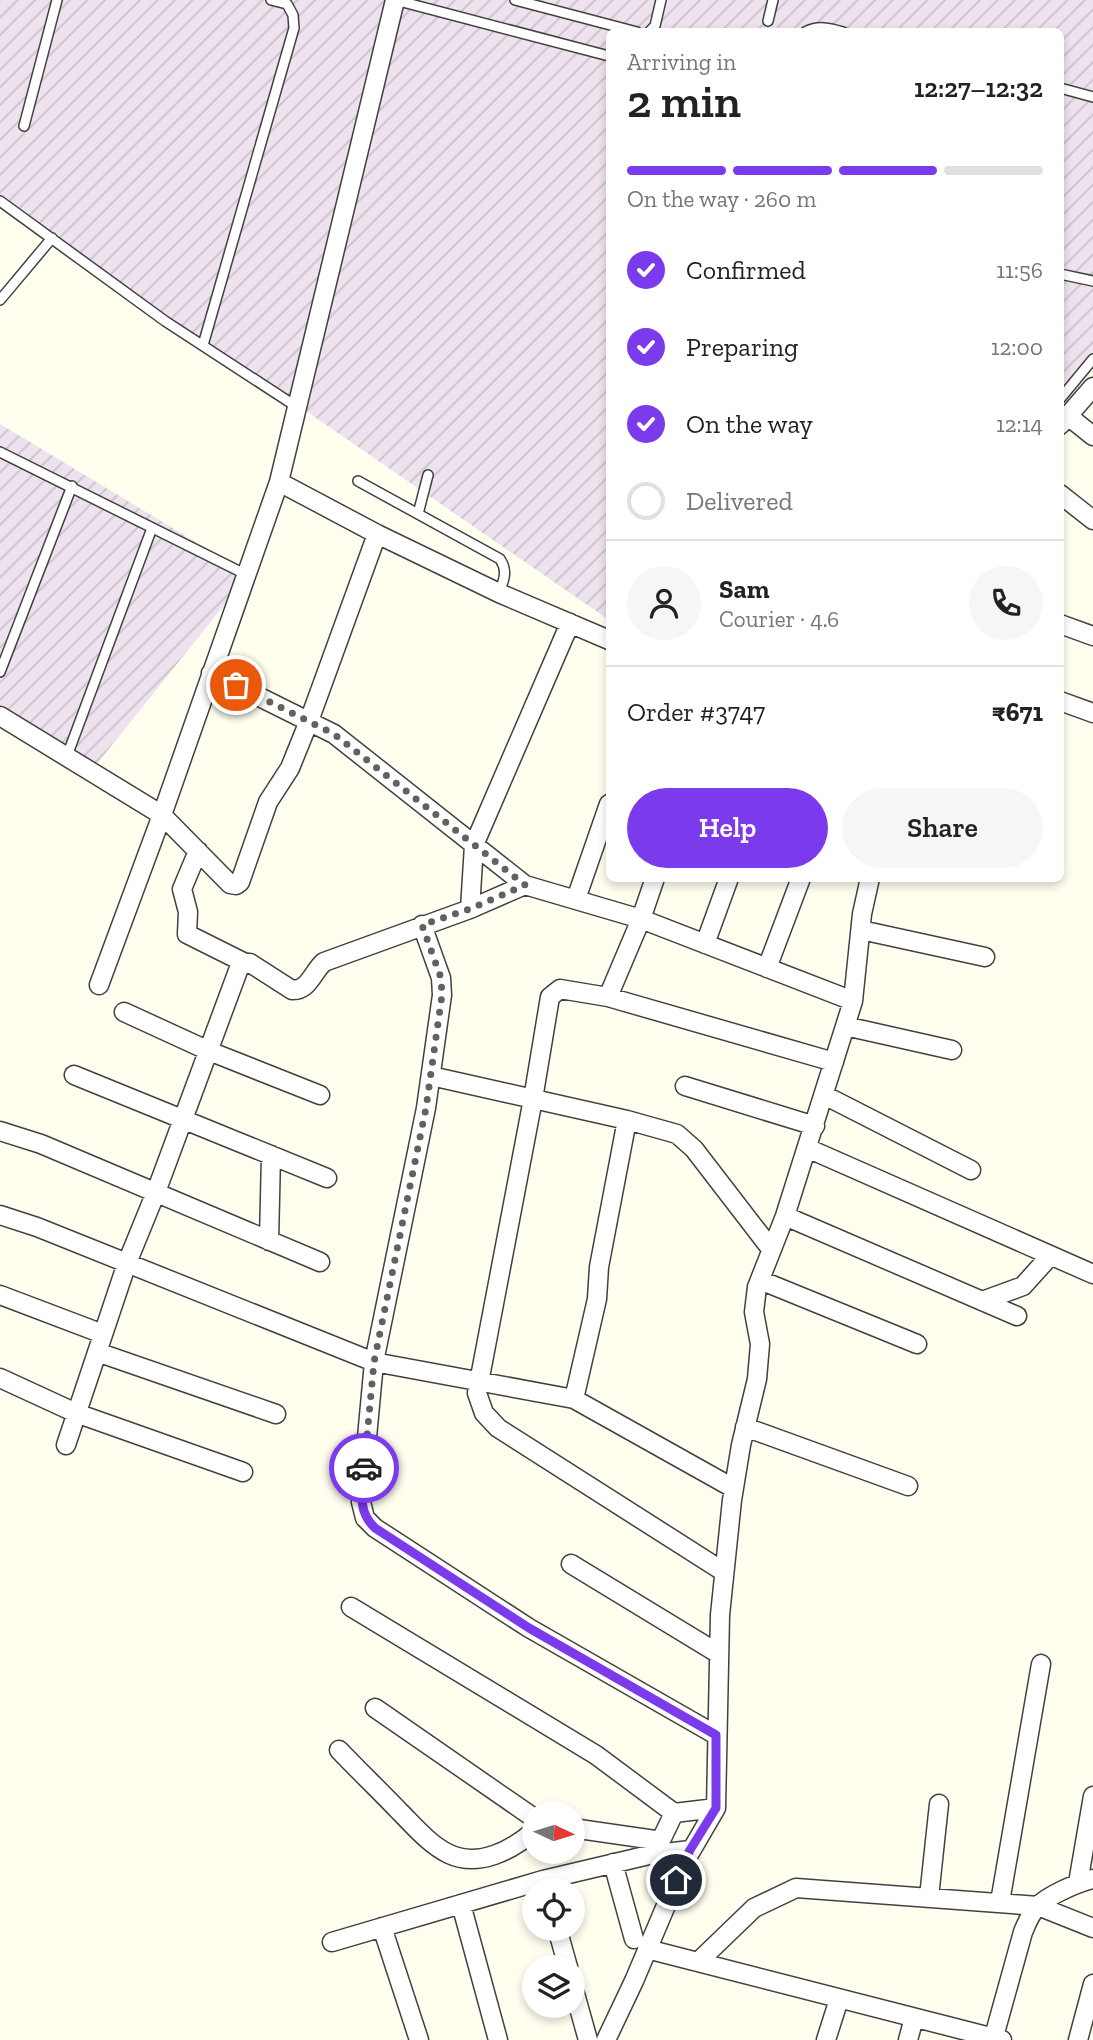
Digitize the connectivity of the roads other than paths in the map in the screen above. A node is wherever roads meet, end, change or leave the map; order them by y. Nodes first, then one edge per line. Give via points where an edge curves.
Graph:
1 (57, 0) edge
2 (271, 0) edge
3 (395, 0) edge
4 (515, 0) edge
5 (661, 0) edge
6 (773, 0) edge
7 (768, 21) dead end
8 (623, 28) edge
9 (653, 28) edge
10 (812, 28) edge
11 (829, 28) edge
12 (606, 55) edge
13 (1064, 89) edge
14 (1093, 97) edge
15 (24, 126) dead end
16 (0, 201) edge
17 (52, 239) junction
18 (1064, 275) edge
19 (1093, 281) edge
20 (0, 300) edge
21 (203, 345) junction
22 (1093, 359) edge
23 (1093, 387) edge
24 (1064, 394) edge
25 (298, 408) junction
26 (1064, 420) edge
27 (1093, 436) edge
28 (0, 452) edge
29 (428, 475) dead end
30 (358, 481) dead end
31 (279, 482) junction
32 (72, 486) junction
33 (1064, 497) edge
34 (418, 514) junction
35 (1093, 520) edge
36 (152, 528) junction
37 (377, 534) junction
38 (247, 575) junction
39 (499, 593) junction
40 (570, 623) junction
41 (1064, 625) edge
42 (1093, 636) edge
43 (606, 638) edge
44 (0, 672) edge
45 (211, 673) junction
46 (1064, 702) edge
47 (1093, 713) edge
48 (0, 716) edge
49 (309, 721) junction
50 (67, 756) junction
51 (606, 813) edge
52 (162, 815) junction
53 (474, 845) junction
54 (198, 851) junction
55 (654, 882) edge
56 (728, 882) edge
57 (799, 882) edge
58 (869, 882) edge
59 (525, 885) junction
60 (576, 900) junction
61 (470, 909) junction
62 (641, 919) junction
63 (422, 925) junction
64 (861, 930) junction
65 (705, 944) junction
66 (985, 957) dead end
67 (245, 962) junction
68 (767, 968) junction
69 (99, 985) dead end
70 (608, 997) junction
71 (853, 1001) junction
72 (124, 1012) dead end
73 (845, 1026) junction
74 (952, 1050) dead end
75 (209, 1051) junction
76 (834, 1062) junction
77 (74, 1075) dead end
78 (431, 1076) junction
79 (685, 1086) dead end
80 (320, 1095) dead end
81 (824, 1095) junction
82 (533, 1099) junction
83 (181, 1120) junction
84 (627, 1120) junction
85 (814, 1126) junction
86 (0, 1132) edge
87 (807, 1148) junction
88 (271, 1155) junction
89 (971, 1170) dead end
90 (327, 1178) dead end
91 (156, 1192) junction
92 (0, 1215) edge
93 (785, 1216) junction
94 (269, 1241) junction
95 (771, 1249) junction
96 (1050, 1255) junction
97 (320, 1262) dead end
98 (127, 1263) junction
99 (1093, 1274) edge
100 (760, 1280) junction
101 (0, 1295) edge
102 (982, 1301) junction
103 (1017, 1316) dead end
104 (103, 1334) junction
105 (918, 1344) dead end
106 (97, 1352) junction
107 (374, 1362) junction
108 (0, 1378) edge
109 (480, 1381) junction
110 (575, 1399) junction
111 (76, 1413) junction
112 (276, 1414) dead end
113 (745, 1427) junction
114 (66, 1445) dead end
115 (243, 1472) dead end
116 (908, 1486) dead end
117 (733, 1488) junction
118 (571, 1564) dead end
119 (724, 1572) junction
120 (351, 1607) dead end
121 (719, 1654) junction
122 (1041, 1664) dead end
123 (375, 1708) dead end
124 (716, 1735) junction
125 (339, 1750) dead end
126 (1093, 1796) edge
127 (939, 1804) dead end
128 (716, 1808) junction
129 (522, 1810) edge
130 (674, 1813) junction
131 (585, 1830) edge
132 (522, 1841) edge
133 (690, 1850) junction
134 (613, 1863) junction
135 (567, 1878) edge
136 (1086, 1881) edge
137 (522, 1890) edge
138 (929, 1897) junction
139 (1000, 1902) junction
140 (461, 1904) junction
141 (1038, 1906) junction
142 (382, 1927) junction
143 (1093, 1928) edge
144 (332, 1942) dead end
145 (641, 1944) junction
146 (698, 1962) junction
147 (1093, 1984) edge
148 (839, 1999) junction
149 (582, 2018) edge
150 (915, 2018) junction
151 (996, 2039) edge
152 (419, 2040) edge
153 (498, 2040) edge
154 (588, 2040) edge
155 (606, 2040) edge
156 (825, 2040) edge
157 (908, 2040) edge
158 (1078, 2040) edge

1 - 15 lane
2 - 21 lane via 287,4 294,28
3 - 12 lane
3 - 25 street
4 - 8 lane
5 - 9 lane
6 - 7 lane
10 - 11 lane
13 - 14 lane
16 - 17 lane
17 - 20 lane
17 - 21 lane
18 - 19 lane
21 - 25 lane
22 - 24 lane
23 - 26 street
25 - 31 street
26 - 27 street
28 - 32 lane
29 - 34 lane
30 - 34 lane
31 - 37 street
31 - 38 street
32 - 36 lane
32 - 44 lane
33 - 35 street
34 - 39 lane via 500,559 505,577
36 - 38 lane
36 - 50 lane
37 - 39 street
37 - 49 street
38 - 45 street
39 - 40 street
40 - 43 street
40 - 53 street
41 - 42 street
45 - 49 street
45 - 52 street
46 - 47 street
48 - 50 street
49 - 53 street via 334,734
49 - 54 street via 290,768 268,802 240,882 230,884
50 - 52 street
51 - 60 street
52 - 54 street
52 - 69 street
53 - 59 street
53 - 61 street
54 - 67 street via 182,889 187,934
55 - 62 street
56 - 65 street
57 - 68 street
58 - 64 street
59 - 60 street
59 - 61 street
60 - 62 street
61 - 63 street
62 - 65 street
62 - 70 street
63 - 67 street via 324,962 299,990
63 - 78 street via 441,978
64 - 66 street
64 - 71 street
65 - 68 street
67 - 75 street
68 - 71 street
70 - 76 street
70 - 82 street via 554,991
71 - 73 street
72 - 75 street
73 - 74 street
73 - 76 street
75 - 80 street
75 - 83 street
76 - 81 street
77 - 83 street
78 - 82 street
78 - 107 street
79 - 85 street
81 - 85 street
81 - 89 street
82 - 84 street
82 - 109 street
83 - 88 street
83 - 91 street
84 - 95 street via 685,1140
84 - 110 street
85 - 87 street
86 - 91 street via 41,1144
87 - 93 street
87 - 96 street
88 - 90 street
88 - 94 street
91 - 94 street
91 - 98 street
92 - 98 street
93 - 95 street
93 - 102 street
94 - 97 street
95 - 100 street
96 - 99 street
96 - 102 street via 1023,1286
98 - 104 street
98 - 107 street
100 - 105 street
100 - 113 street via 754,1312 760,1344 757,1379
101 - 104 street
102 - 103 street
104 - 106 street
106 - 111 street
106 - 112 street
107 - 109 street
107 - 124 street via 361,1502 365,1518 529,1628
108 - 111 street
109 - 110 street
109 - 119 street via 477,1393 484,1413 498,1428
110 - 117 street
111 - 114 street
111 - 115 street
113 - 116 street
113 - 117 street
117 - 119 street
118 - 121 street
119 - 121 street
120 - 130 street via 596,1755
121 - 124 street
122 - 139 street
123 - 129 street
124 - 128 street
125 - 132 street via 430,1842 450,1855 467,1859 501,1853
126 - 136 street
127 - 138 street
128 - 130 street
128 - 133 street
130 - 131 street via 662,1838 655,1840
133 - 134 street
133 - 145 street
134 - 135 street
134 - 145 street
136 - 141 street
137 - 140 street
138 - 139 street
138 - 146 street via 796,1888 754,1908
139 - 141 street
140 - 142 street
140 - 153 street
141 - 143 street
141 - 151 street via 1023,1932
142 - 144 street
142 - 152 street
145 - 146 street
145 - 155 street
146 - 148 street
147 - 158 street
148 - 150 street
148 - 156 street
149 - 154 street
150 - 151 street
150 - 157 street

